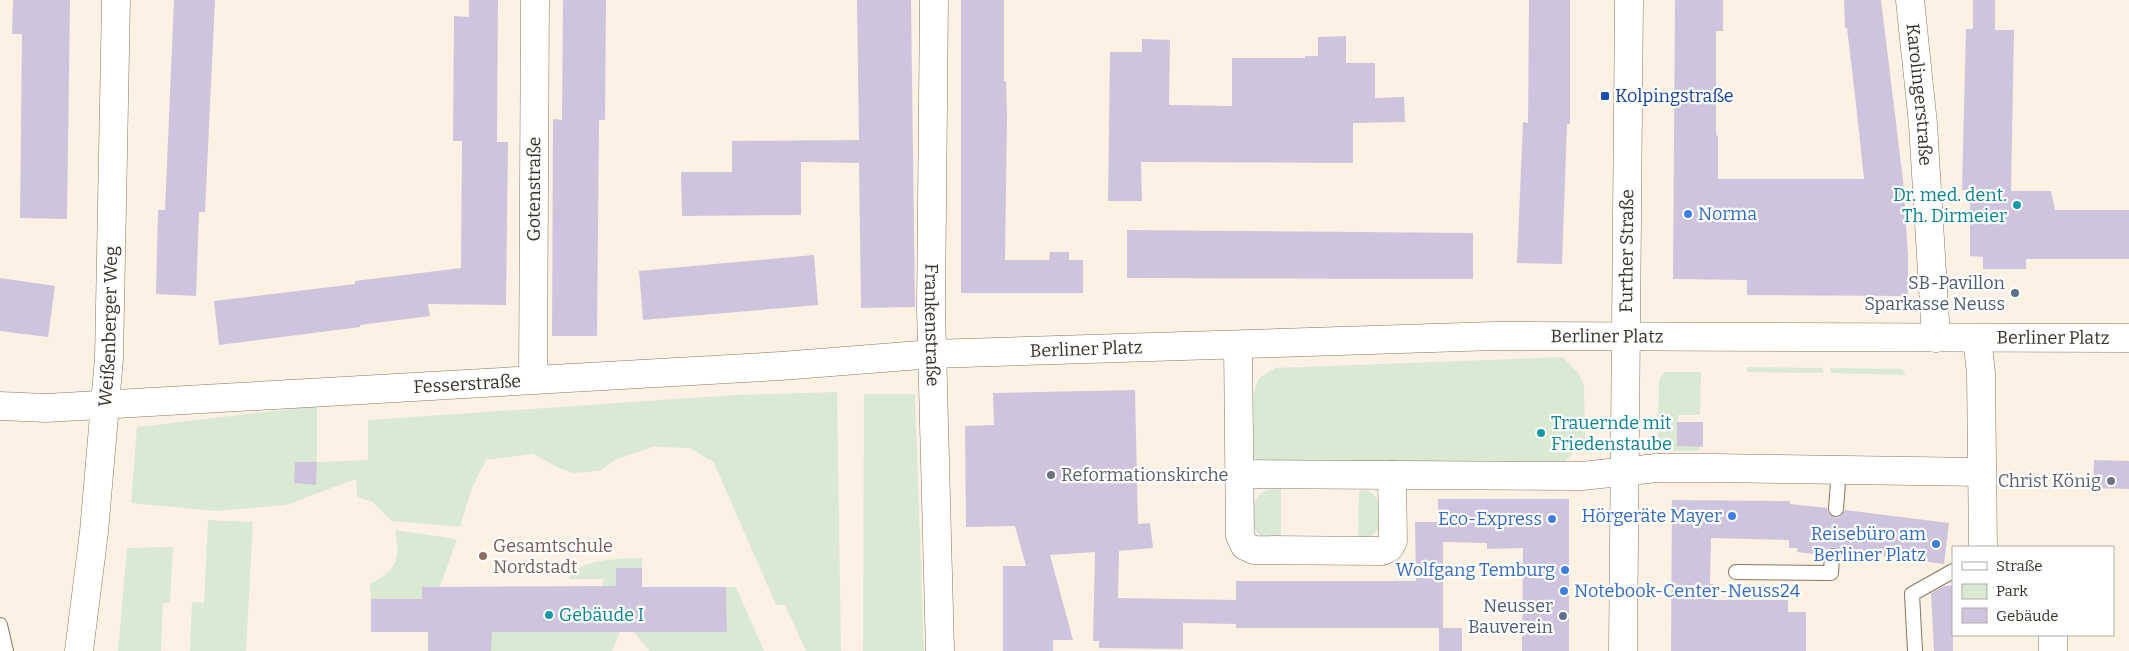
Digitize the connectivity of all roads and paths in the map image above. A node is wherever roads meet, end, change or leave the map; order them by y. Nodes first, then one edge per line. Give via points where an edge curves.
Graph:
1 (116, 0) edge
2 (535, 0) edge
3 (934, 0) edge
4 (1629, 0) edge
5 (1910, 0) edge
6 (1625, 336) junction
7 (1936, 338) junction
8 (1977, 338) junction
9 (2129, 338) edge
10 (1238, 345) junction
11 (933, 354) junction
12 (533, 379) junction
13 (106, 404) junction
14 (0, 406) edge
15 (1839, 469) junction
16 (1624, 472) junction
17 (1982, 472) junction
18 (1240, 474) junction
19 (1392, 474) junction
20 (1836, 509) dead end
21 (1983, 546) edge
22 (1832, 556) dead end
23 (1736, 572) dead end
24 (1952, 572) edge
25 (0, 625) edge
26 (2053, 636) edge
27 (6, 651) edge
28 (79, 651) edge
29 (940, 651) edge
30 (1624, 651) edge
31 (1915, 651) edge
32 (2053, 651) edge

1 - 13 street, Weißenberger Weg
2 - 12 street, Gotenstraße
3 - 11 street, Frankenstraße
4 - 6 street, Further Straße
5 - 7 street, Karolingerstraße via 1923,124
6 - 7 street, Berliner Platz
6 - 10 street, Berliner Platz via 1495,336
6 - 16 street, Further Straße
7 - 8 street, Berliner Platz
8 - 9 street, Berliner Platz
8 - 17 street, Berliner Platz via 1981,373
10 - 11 street, Berliner Platz
10 - 18 street
11 - 12 street, Fesserstraße
11 - 29 street, Frankenstraße
12 - 13 street, Fesserstraße
13 - 14 street, Fesserstraße via 46,408
13 - 28 street, Weißenberger Weg
15 - 16 street via 1666,468
15 - 17 street
15 - 20 lane
16 - 19 street via 1582,476
16 - 30 street, Further Straße
17 - 21 street, Berliner Platz
18 - 19 street
18 - 19 street via 1240,536 1245,546 1254,550 1382,551 1390,548 1393,540
22 - 23 lane via 1831,573
24 - 31 lane via 1912,594
25 - 27 lane
26 - 32 street

